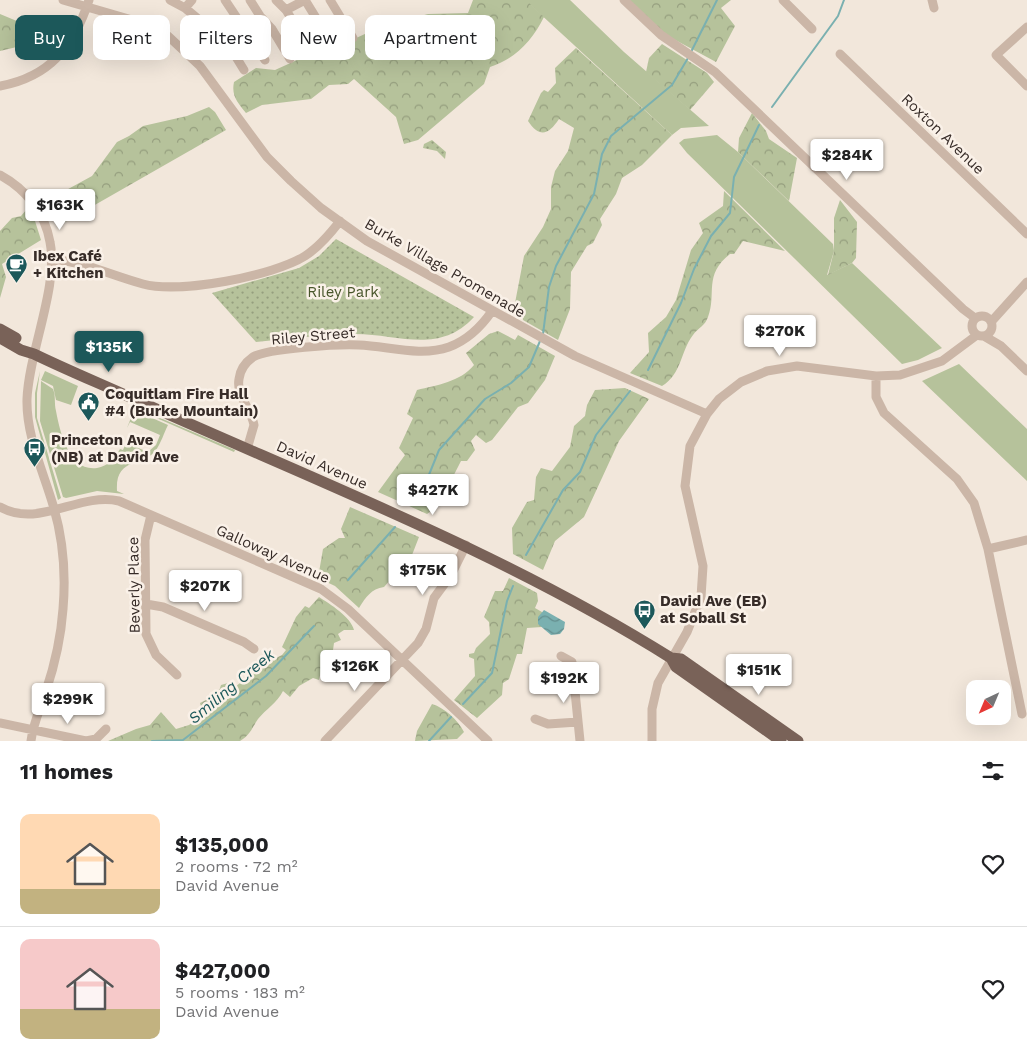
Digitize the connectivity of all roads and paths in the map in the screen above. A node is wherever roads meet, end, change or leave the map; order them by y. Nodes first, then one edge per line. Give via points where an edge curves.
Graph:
1 (63, 0) edge
2 (170, 0) edge
3 (192, 0) edge
4 (225, 0) edge
5 (250, 0) edge
6 (276, 0) edge
7 (330, 0) edge
8 (624, 0) edge
9 (783, 0) edge
10 (88, 4) edge
11 (185, 8) junction
12 (286, 10) junction
13 (235, 15) edge
14 (289, 15) edge
15 (314, 15) edge
16 (339, 15) edge
17 (1027, 27) edge
18 (812, 29) dead end
19 (281, 44) edge
20 (840, 54) dead end
21 (244, 70) dead end
22 (0, 86) edge
23 (1027, 86) edge
24 (0, 175) edge
25 (340, 221) junction
26 (1027, 234) edge
27 (52, 259) junction
28 (1027, 282) edge
29 (492, 311) junction
30 (981, 326) junction
31 (0, 328) edge
32 (0, 338) edge
33 (34, 354) junction
34 (1027, 371) edge
35 (876, 376) junction
36 (707, 414) junction
37 (247, 449) junction
38 (0, 507) edge
39 (55, 509) junction
40 (151, 515) junction
41 (1027, 540) edge
42 (466, 545) junction
43 (988, 549) junction
44 (146, 604) junction
45 (254, 649) dead end
46 (561, 656) dead end
47 (671, 658) junction
48 (403, 660) junction
49 (177, 674) dead end
50 (1022, 714) dead end
51 (535, 719) dead end
52 (578, 722) junction
53 (0, 723) edge
54 (106, 729) dead end
55 (33, 730) junction
56 (31, 741) edge
57 (325, 741) edge
58 (488, 741) edge
59 (580, 741) edge
60 (652, 741) edge
61 (781, 741) edge
62 (798, 741) edge

1 - 10 street, Burke Village Promenade
2 - 11 street
3 - 11 street
4 - 13 street
5 - 19 street
6 - 12 street
7 - 16 street
8 - 30 street via 646,23 715,72
9 - 18 street
10 - 22 street via 76,34 54,61 27,78
10 - 25 street, Burke Village Promenade via 168,36 190,54 267,157
11 - 21 street via 228,44
12 - 14 street
12 - 15 street via 305,0
17 - 23 street via 996,55
20 - 26 street, Roxton Avenue
24 - 27 street via 24,193 40,213 48,233
25 - 27 street via 317,246 285,266 182,287 143,284 83,263
25 - 29 street, Burke Village Promenade via 367,241
27 - 33 street
28 - 30 street
29 - 36 street, Burke Village Promenade via 604,370
29 - 37 street, Riley Street via 471,335 440,349 418,351 349,344 274,352 252,358 242,370 238,384 254,424
30 - 34 street
30 - 35 street via 966,343 942,361 900,375
31 - 33 main road, David Avenue via 26,344
32 - 33 main road, David Avenue
33 - 37 main road, David Avenue
33 - 39 street via 28,388 28,418
35 - 36 street via 797,366 767,371 741,382 719,399
35 - 43 street via 876,397 884,413 966,490 979,516
36 - 47 street via 690,446 685,486 703,566 701,597 687,632
37 - 42 main road, David Avenue
38 - 39 street, Galloway Avenue via 27,514
39 - 40 street, Galloway Avenue via 107,499
39 - 55 street via 64,566 63,616 54,666
40 - 44 street, Beverly Place via 145,540
40 - 48 street, Galloway Avenue via 321,589 344,605
41 - 43 street
42 - 47 main road, David Avenue via 544,584
42 - 48 street via 451,575 434,598 422,637
43 - 50 street
44 - 45 street via 163,607
44 - 49 street, Beverly Place via 145,626 150,645 159,659
46 - 52 street via 572,662
47 - 60 street via 653,700
47 - 61 main road, David Avenue via 676,668
47 - 62 main road, David Avenue via 679,658 696,668
48 - 57 street
48 - 58 street, Galloway Avenue
51 - 52 street via 548,724
52 - 59 street
53 - 55 street
54 - 55 street via 99,738 91,741
55 - 56 street

